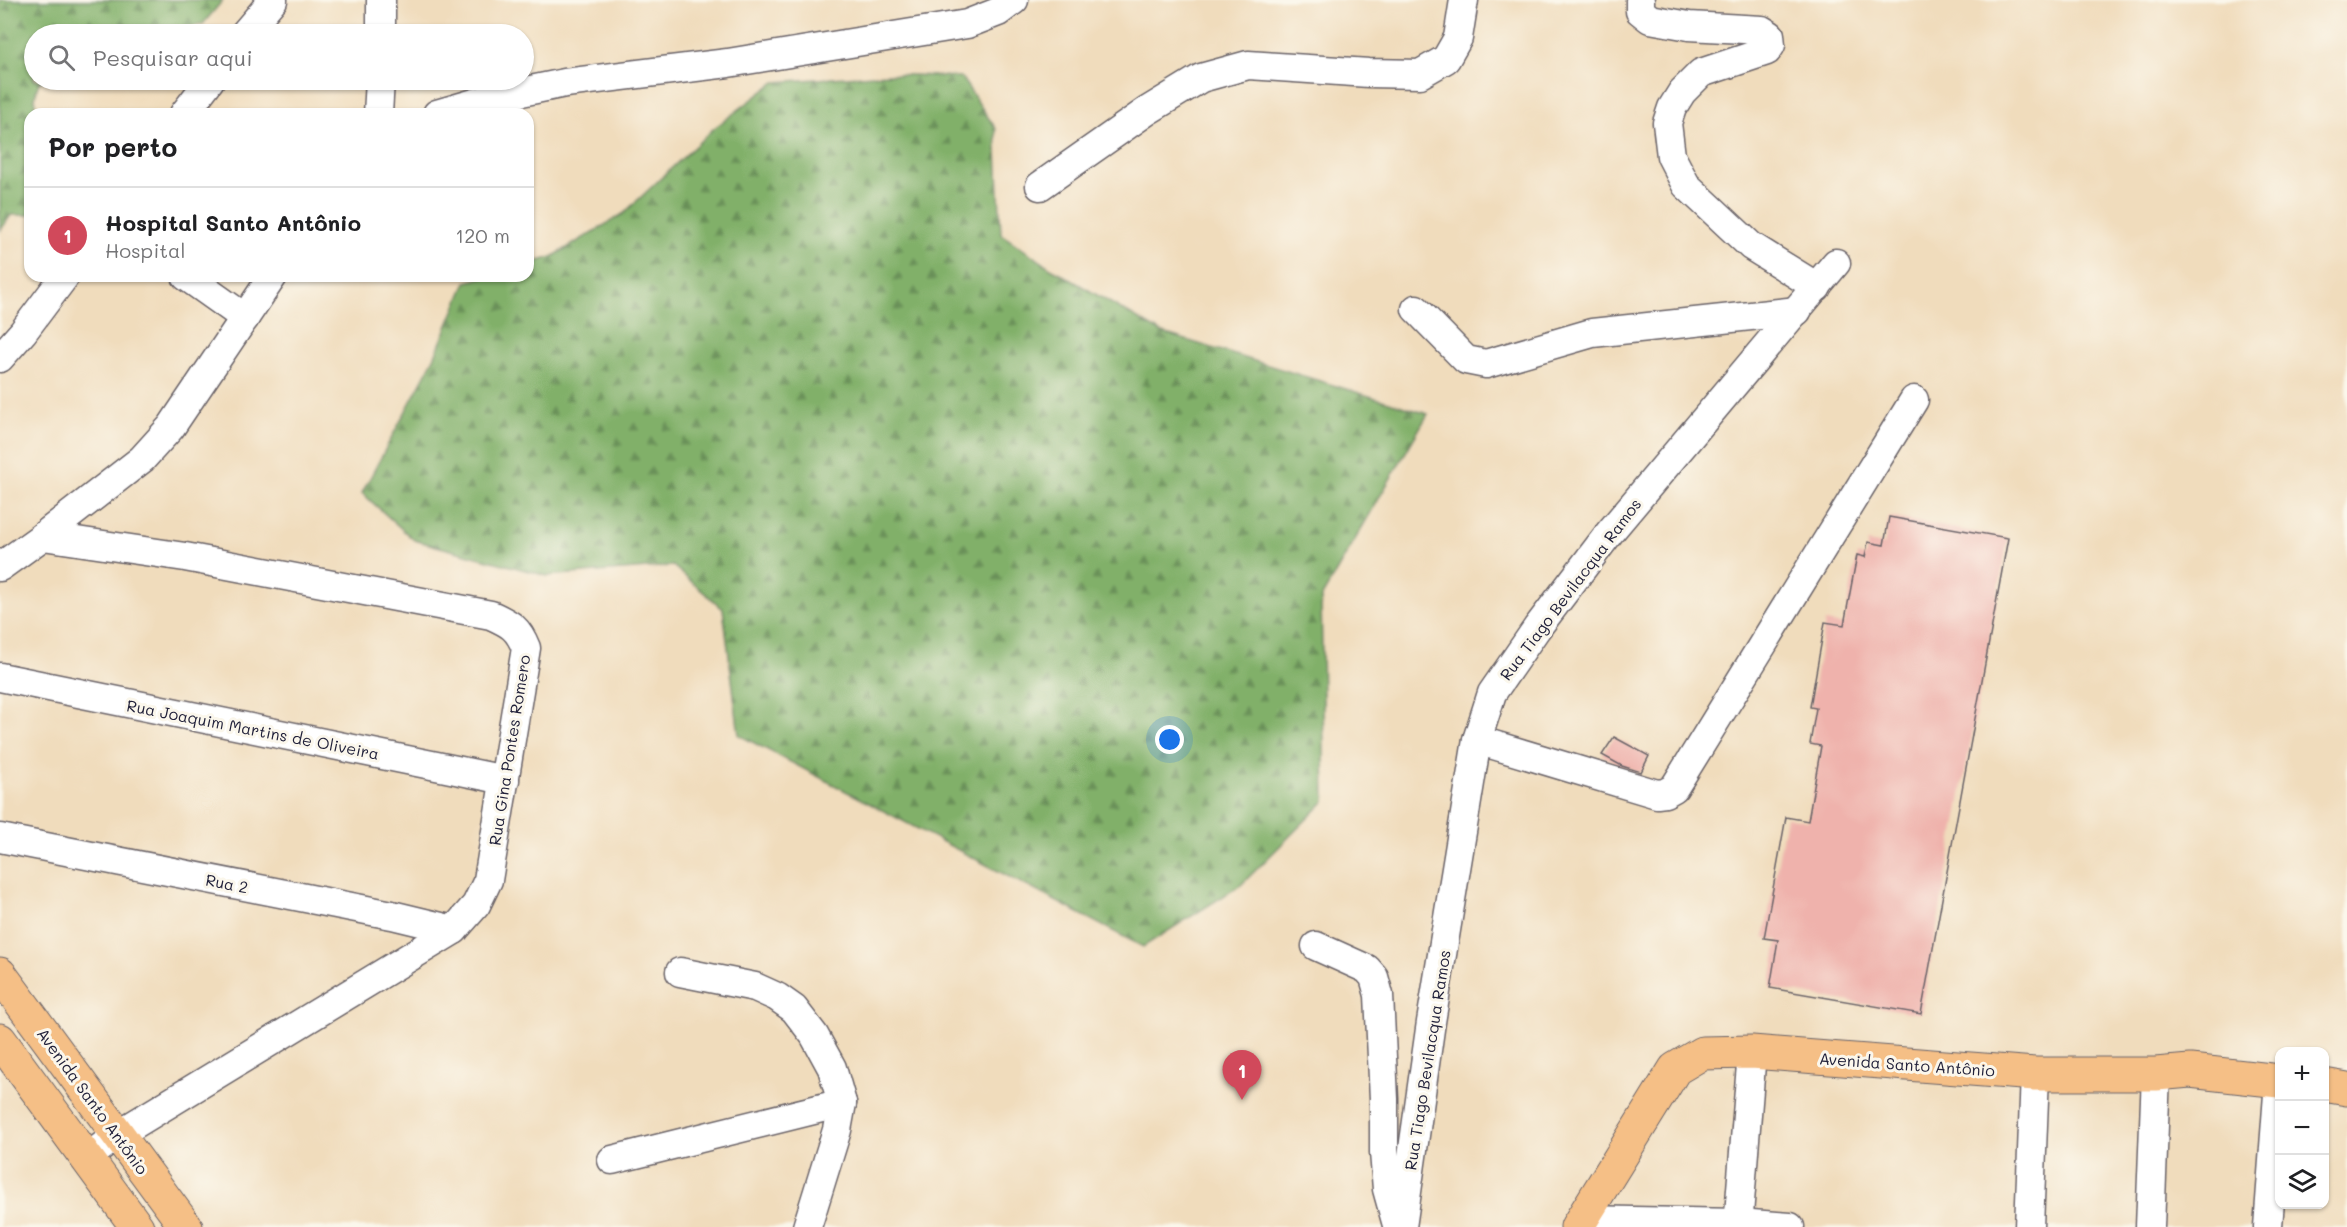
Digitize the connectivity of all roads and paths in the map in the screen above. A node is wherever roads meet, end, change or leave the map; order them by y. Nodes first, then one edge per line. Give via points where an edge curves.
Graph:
1 (273, 0) edge
2 (381, 0) edge
3 (1014, 0) edge
4 (1464, 0) edge
5 (1640, 0) edge
6 (253, 24) edge
7 (381, 24) edge
8 (534, 89) edge
9 (202, 90) edge
10 (379, 90) edge
11 (531, 90) edge
12 (189, 108) edge
13 (378, 108) edge
14 (458, 108) edge
15 (1040, 186) dead end
16 (1836, 263) dead end
17 (60, 282) edge
18 (194, 282) edge
19 (269, 282) edge
20 (1817, 287) junction
21 (1416, 309) dead end
22 (1797, 311) junction
23 (245, 318) junction
24 (0, 358) edge
25 (1914, 400) dead end
26 (43, 536) junction
27 (0, 567) edge
28 (0, 677) edge
29 (1477, 740) junction
30 (505, 780) junction
31 (0, 838) edge
32 (454, 930) junction
33 (1316, 946) dead end
34 (680, 972) dead end
35 (0, 974) edge
36 (0, 1040) edge
37 (1752, 1052) junction
38 (2035, 1074) junction
39 (2156, 1074) junction
40 (2347, 1078) edge
41 (2275, 1081) edge
42 (2329, 1083) edge
43 (2329, 1085) edge
44 (2347, 1089) edge
45 (2277, 1101) edge
46 (842, 1102) junction
47 (117, 1135) junction
48 (87, 1158) junction
49 (612, 1160) dead end
50 (1587, 1224) edge
51 (1738, 1225) edge
52 (138, 1227) edge
53 (186, 1227) edge
54 (807, 1227) edge
55 (1400, 1227) edge
56 (1790, 1227) edge
57 (2029, 1227) edge
58 (2150, 1227) edge
59 (2268, 1227) edge

1 - 6 street
2 - 7 street
3 - 8 street via 998,12 967,24
4 - 15 street via 1458,38 1446,59 1420,74 1248,64 1201,78
5 - 20 street via 1640,11 1650,19 1689,26 1762,30 1770,35 1767,51 1701,73 1682,92 1667,123 1671,156 1686,185 1751,246
9 - 12 street
10 - 13 street
11 - 14 street
16 - 20 street, Rua Tiago Bevilacqua Ramos
17 - 24 street
18 - 23 street
19 - 23 street
20 - 22 street, Rua Tiago Bevilacqua Ramos
21 - 22 street via 1466,360 1486,364 1592,333
22 - 29 street, Rua Tiago Bevilacqua Ramos via 1610,532 1537,628 1492,693
23 - 26 street via 171,428 149,451
25 - 29 street via 1674,788 1657,794
26 - 27 street
26 - 30 street, Rua Gina Pontes Romero via 185,557 491,615 506,622 519,632 526,648
28 - 30 street, Rua Joaquim Martins de Oliveira
29 - 55 street, Rua Tiago Bevilacqua Ramos
30 - 32 street, Rua Gina Pontes Romero via 488,880 476,905
31 - 32 street, Rua 2
32 - 47 street, Rua Gina Pontes Romero
33 - 55 street via 1367,969 1374,977 1379,995 1387,1190
34 - 46 street via 755,987 794,1009 832,1068
35 - 47 main road, Avenida Santo Antônio
36 - 48 main road
37 - 38 main road, Avenida Santo Antônio
37 - 50 main road, Avenida Santo Antônio via 1702,1053 1675,1069 1604,1185
37 - 51 street
38 - 39 main road, Avenida Santo Antônio
38 - 57 street
39 - 41 main road, Avenida Santo Antônio via 2190,1071
39 - 58 street
40 - 42 main road
43 - 44 main road
45 - 59 street
46 - 49 street
46 - 54 street via 837,1131
47 - 48 street, Rua Gina Pontes Romero
47 - 53 main road, Avenida Santo Antônio
48 - 52 main road
50 - 51 street
51 - 56 street

